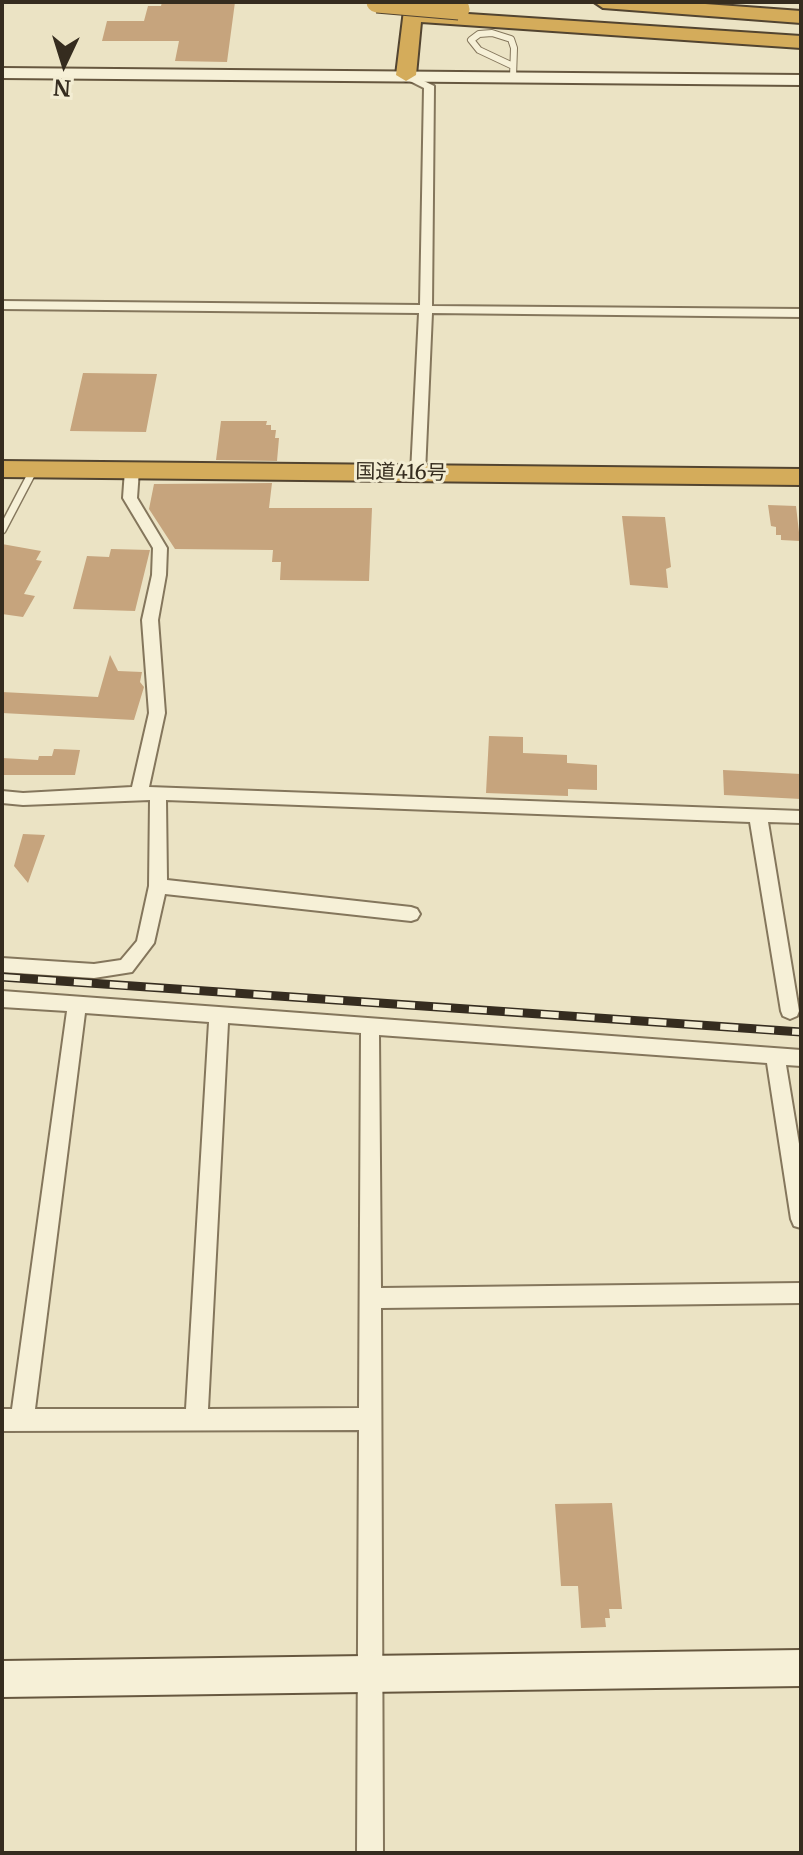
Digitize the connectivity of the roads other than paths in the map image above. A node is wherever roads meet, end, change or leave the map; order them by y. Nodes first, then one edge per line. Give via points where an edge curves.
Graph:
1 (377, 2) edge
2 (603, 2) edge
3 (413, 9) edge
4 (506, 12) junction
5 (801, 17) edge
6 (801, 26) edge
7 (801, 34) edge
8 (801, 42) edge
9 (513, 71) junction
10 (2, 73) edge
11 (406, 75) junction
12 (801, 80) edge
13 (2, 305) edge
14 (426, 309) junction
15 (801, 313) edge
16 (2, 469) edge
17 (34, 469) junction
18 (132, 470) junction
19 (418, 473) junction
20 (801, 477) edge
21 (2, 530) edge
22 (148, 794) junction
23 (2, 797) edge
24 (758, 816) junction
25 (801, 817) edge
26 (158, 886) junction
27 (411, 914) dead end
28 (2, 965) edge
29 (2, 999) edge
30 (77, 1004) junction
31 (790, 1011) dead end
32 (219, 1013) junction
33 (370, 1024) junction
34 (775, 1056) junction
35 (801, 1058) edge
36 (801, 1219) edge
37 (801, 1293) edge
38 (371, 1298) junction
39 (196, 1419) junction
40 (370, 1419) junction
41 (12, 1420) edge
42 (801, 1668) edge
43 (370, 1674) junction
44 (2, 1679) edge
45 (370, 1853) edge

1 - 4 highway, bridge
2 - 5 highway
3 - 8 highway
3 - 11 highway
4 - 6 highway
4 - 7 highway
9 - 9 lane via 474,47 472,38 492,33 508,37 513,43
9 - 11 street
9 - 12 street
10 - 11 street
11 - 14 street via 429,86
13 - 14 street
14 - 15 street
14 - 19 street
16 - 17 highway, 国道416号
17 - 18 highway, 国道416号
17 - 21 lane
18 - 19 highway, 国道416号
18 - 22 street via 130,498 160,548 150,620 157,713
19 - 20 highway, 国道416号
22 - 23 street
22 - 24 street
22 - 26 street
24 - 25 street
24 - 31 street
26 - 27 street
26 - 28 street via 145,943 126,967 94,971
29 - 30 street
30 - 32 street
30 - 41 street
32 - 33 street
32 - 39 street
33 - 34 street
33 - 38 street
34 - 35 street
34 - 36 street
37 - 38 street
38 - 40 street
39 - 40 street
39 - 41 street
40 - 43 street
42 - 43 street
43 - 44 street
43 - 45 street

